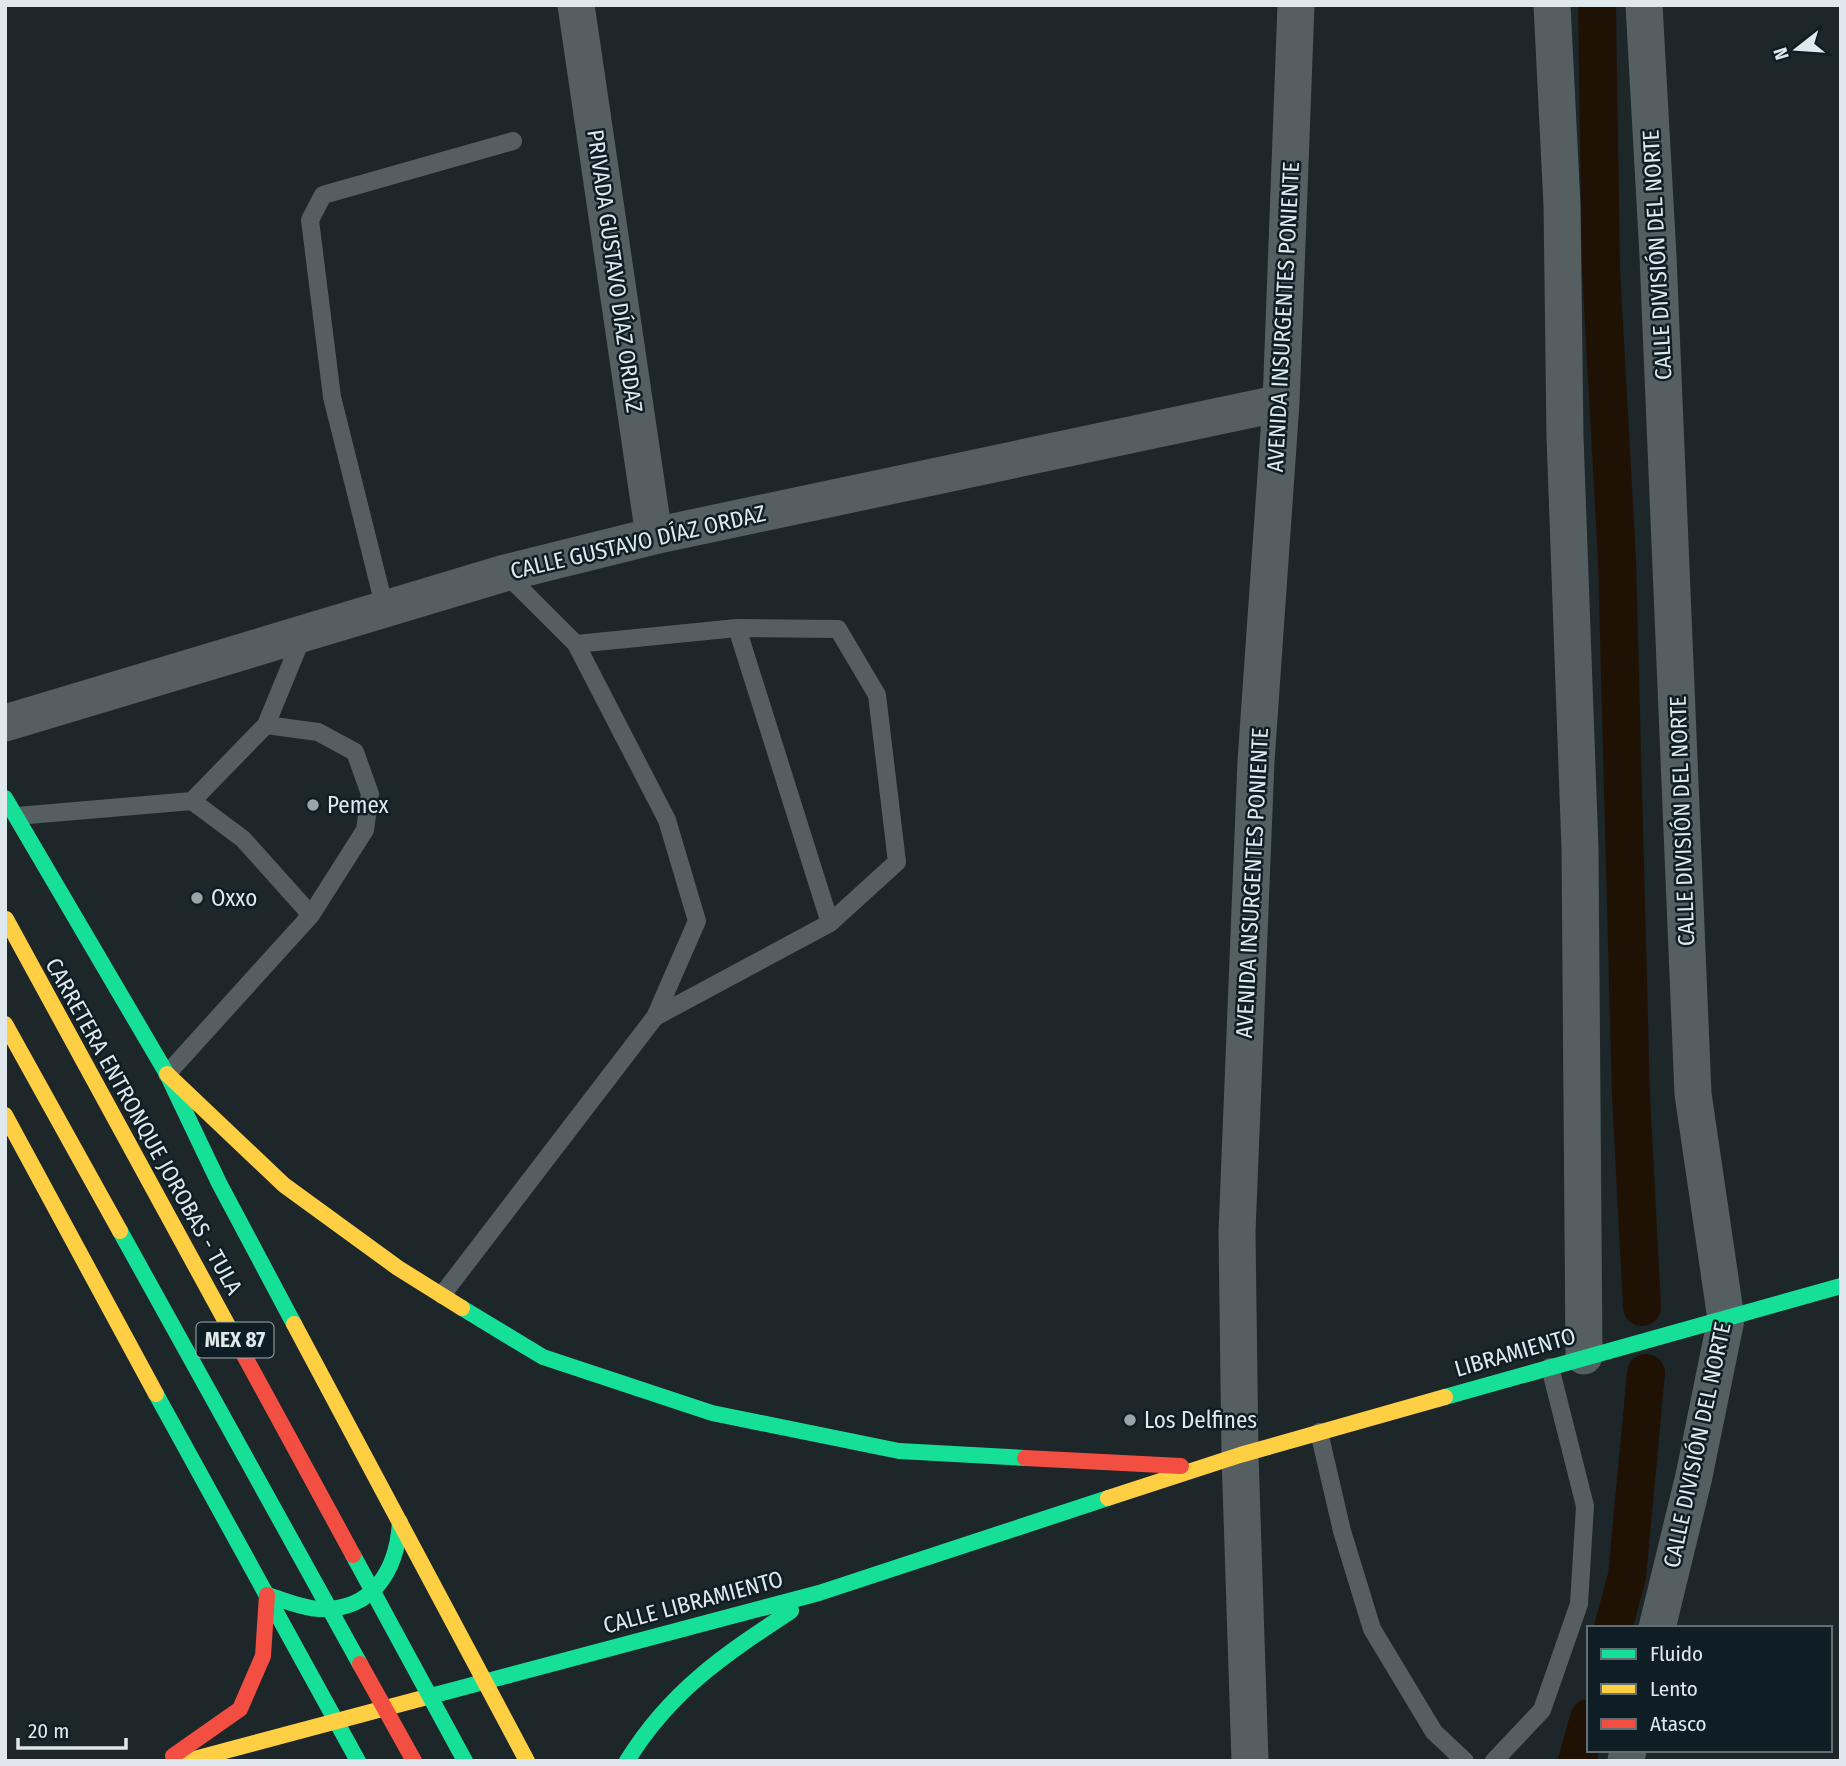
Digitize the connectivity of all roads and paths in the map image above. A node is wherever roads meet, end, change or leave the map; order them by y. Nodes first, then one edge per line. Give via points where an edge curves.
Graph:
1 (576, 5) edge
2 (1296, 5) edge
3 (1552, 5) edge
4 (1644, 5) edge
5 (513, 141) dead end
6 (1282, 403) junction
7 (654, 536) junction
8 (505, 573) junction
9 (385, 609) junction
10 (737, 628) junction
11 (303, 634) junction
12 (576, 644) junction
13 (5, 723) edge
14 (266, 724) junction
15 (5, 799) edge
16 (192, 801) junction
17 (17, 816) junction
18 (311, 915) junction
19 (6, 919) edge
20 (830, 923) junction
21 (655, 1017) junction
22 (5, 1024) edge
23 (167, 1074) junction
24 (5, 1115) edge
25 (1841, 1286) edge
26 (442, 1295) junction
27 (1726, 1319) junction
28 (1584, 1356) junction
29 (1550, 1367) junction
30 (1319, 1432) junction
31 (1240, 1455) junction
32 (1204, 1467) junction
33 (400, 1522) junction
34 (819, 1593) junction
35 (267, 1595) junction
36 (1657, 1626) edge
37 (483, 1681) junction
38 (339, 1723) junction
39 (166, 1761) edge
40 (187, 1761) edge
41 (358, 1761) edge
42 (414, 1761) edge
43 (465, 1761) edge
44 (527, 1761) edge
45 (627, 1761) edge
46 (1250, 1761) edge
47 (1465, 1761) edge
48 (1494, 1761) edge

1 - 7 street, PRIVADA GUSTAVO DÍAZ ORDAZ
2 - 6 street, AVENIDA INSURGENTES PONIENTE
3 - 28 street via 1580,849
4 - 27 street, CALLE DIVISIÓN DEL NORTE via 1693,1094
5 - 9 lane via 323,195 310,220 332,397
6 - 7 street, CALLE GUSTAVO DÍAZ ORDAZ
6 - 31 street, AVENIDA INSURGENTES PONIENTE via 1256,761 1239,1177
7 - 8 street, CALLE GUSTAVO DÍAZ ORDAZ
8 - 9 street, CALLE GUSTAVO DÍAZ ORDAZ
8 - 12 lane
9 - 11 street, CALLE GUSTAVO DÍAZ ORDAZ
10 - 12 lane
10 - 20 lane
10 - 20 lane via 838,629 877,695 897,862
11 - 13 street, CALLE GUSTAVO DÍAZ ORDAZ
11 - 14 lane
12 - 21 lane via 667,820 697,921
14 - 16 lane
14 - 18 lane via 318,732 355,752 370,794 365,830
15 - 17 main road
16 - 17 lane
16 - 18 lane via 243,839
17 - 23 main road
18 - 23 lane
19 - 43 main road, CARRETERA ENTRONQUE JOROBAS - TULA / MEX 87, bridge
20 - 21 lane
21 - 26 lane
22 - 42 main road, MEX 87, bridge
23 - 26 main road via 284,1185
23 - 33 main road via 219,1183
24 - 35 main road
25 - 27 main road, LIBRAMIENTO
26 - 32 main road via 543,1357 712,1413 899,1451
27 - 28 main road, LIBRAMIENTO
27 - 36 street, CALLE DIVISIÓN DEL NORTE
28 - 29 main road, LIBRAMIENTO
29 - 30 main road, LIBRAMIENTO
29 - 48 lane via 1585,1506 1578,1604 1542,1710
30 - 31 main road, LIBRAMIENTO
30 - 47 lane via 1342,1531 1372,1629 1434,1732
31 - 32 main road, LIBRAMIENTO
31 - 46 street, AVENIDA INSURGENTES PONIENTE
32 - 34 main road, CALLE LIBRAMIENTO
33 - 35 main road via 394,1567 362,1600 340,1608 317,1609
33 - 37 main road
34 - 37 main road, CALLE LIBRAMIENTO
34 - 45 main road via 699,1672 647,1725
35 - 38 main road
35 - 39 main road via 263,1656 240,1709
37 - 38 main road, CALLE LIBRAMIENTO
37 - 44 main road
38 - 40 main road, CALLE LIBRAMIENTO
38 - 41 main road

